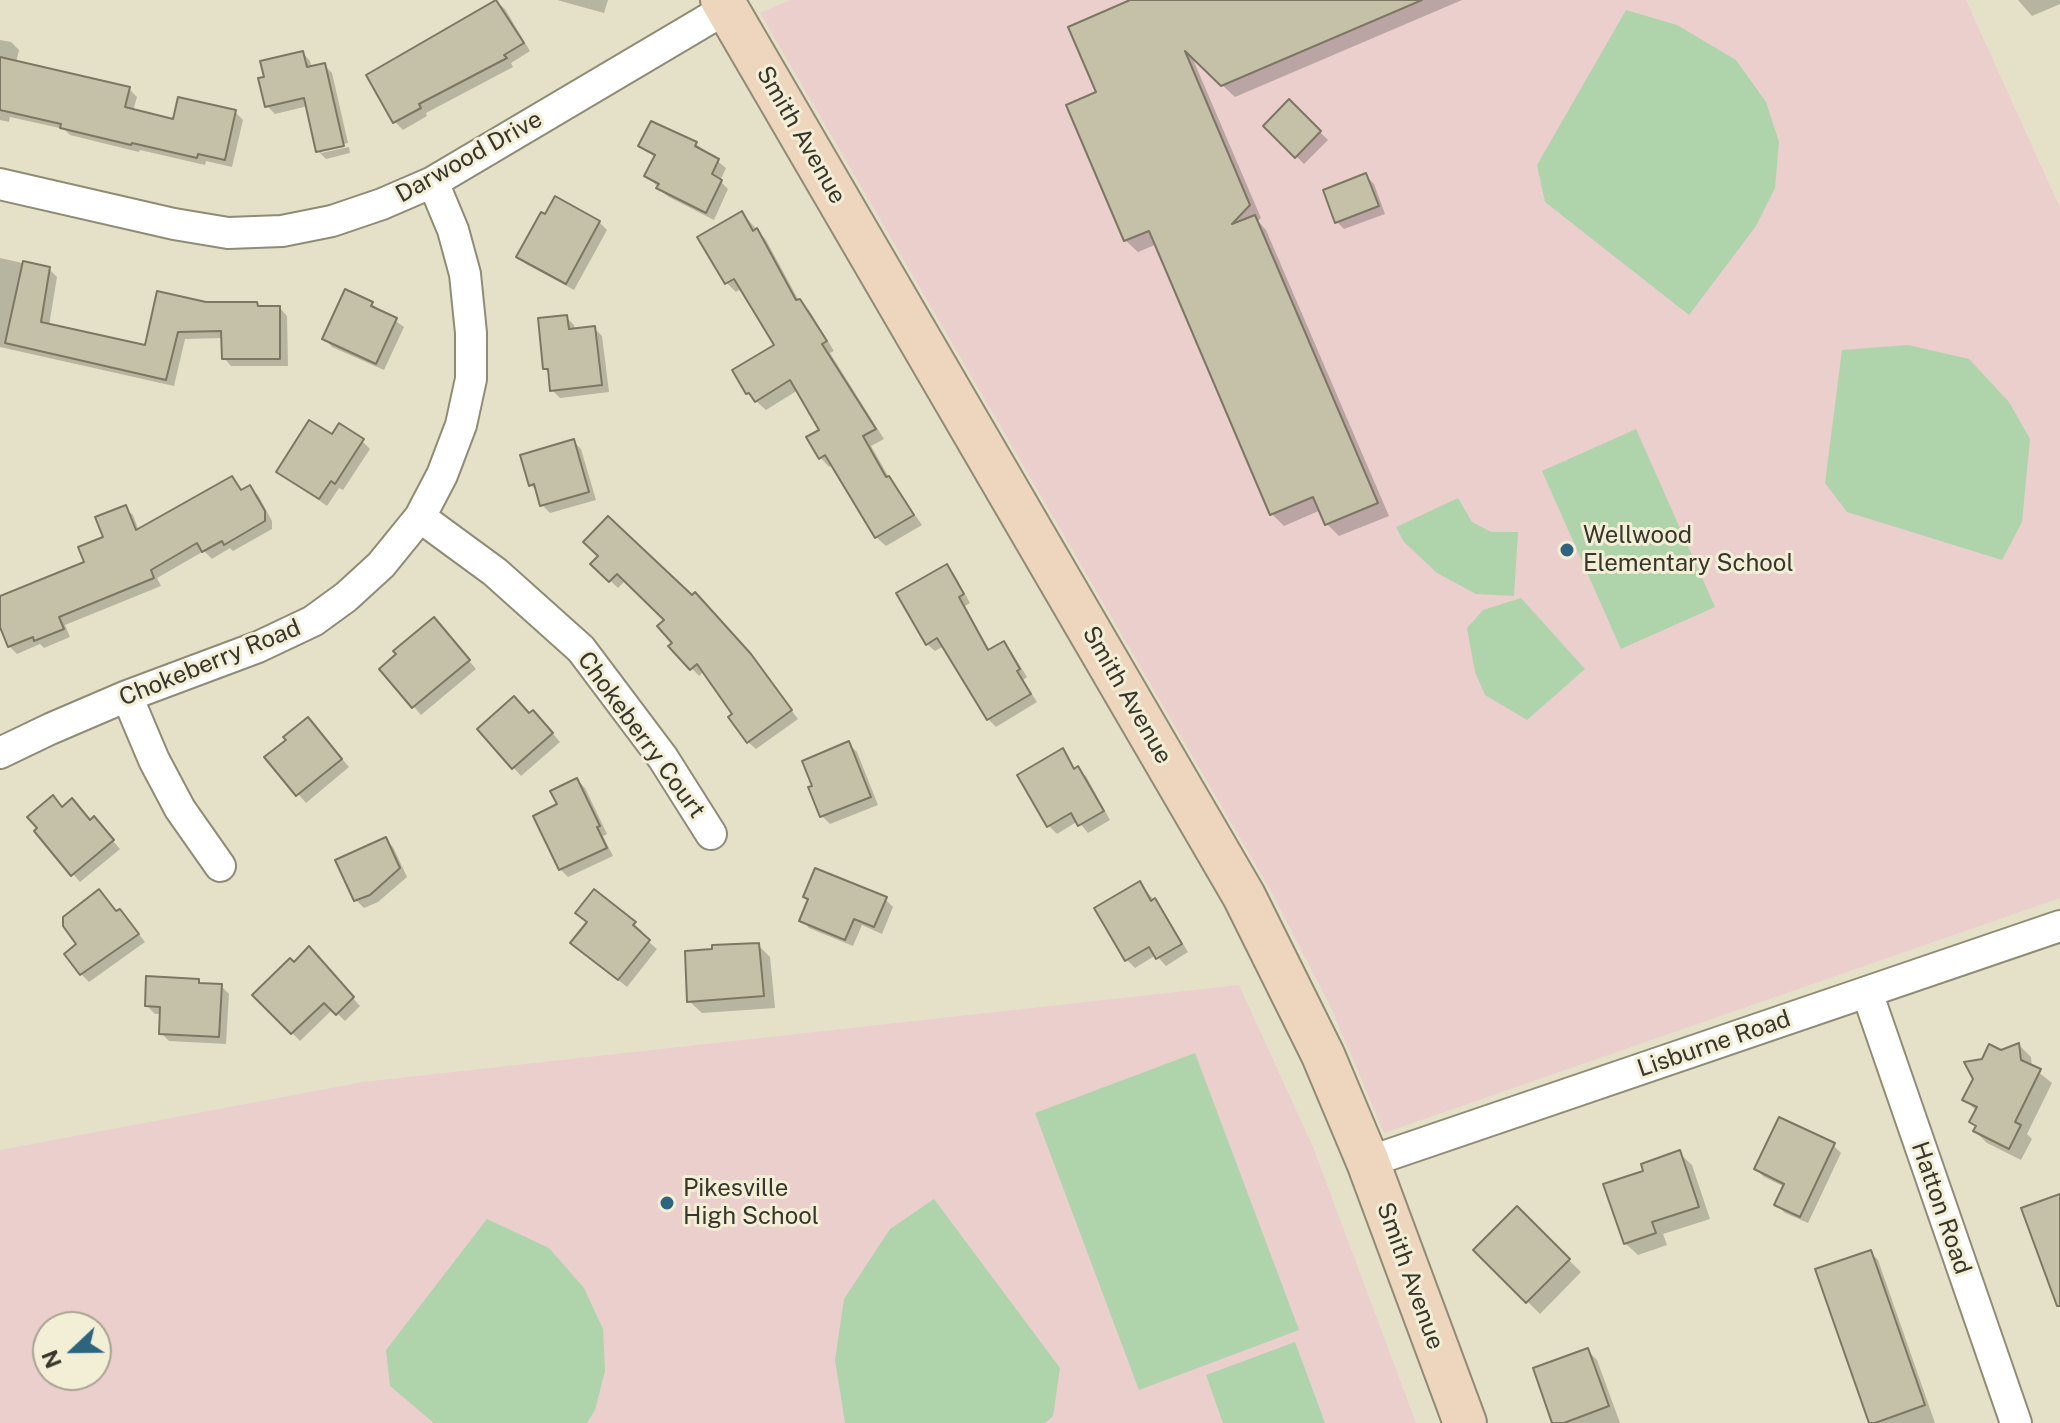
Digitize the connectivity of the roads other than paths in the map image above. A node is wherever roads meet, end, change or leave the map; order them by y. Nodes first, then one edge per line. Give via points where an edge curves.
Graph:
1 (724, 4) edge
2 (433, 182) junction
3 (0, 184) edge
4 (420, 517) junction
5 (127, 696) junction
6 (0, 753) edge
7 (711, 834) dead end
8 (220, 866) dead end
9 (2060, 926) edge
10 (1867, 992) junction
11 (1368, 1162) junction
12 (1465, 1423) edge
13 (2016, 1423) edge

1 - 2 street, Darwood Drive
1 - 11 main road, Smith Avenue via 1244,896 1323,1055
2 - 3 street, Darwood Drive via 332,221 282,231 228,233
2 - 4 street, Chokeberry Road via 465,274 471,379 461,425
4 - 5 street, Chokeberry Road via 381,565 313,621
4 - 7 street, Chokeberry Court via 495,572 581,649 663,758
5 - 6 street, Chokeberry Road
5 - 8 street via 180,809
9 - 10 street, Lisburne Road
10 - 11 street, Lisburne Road
10 - 13 street, Hatton Road
11 - 12 main road, Smith Avenue

